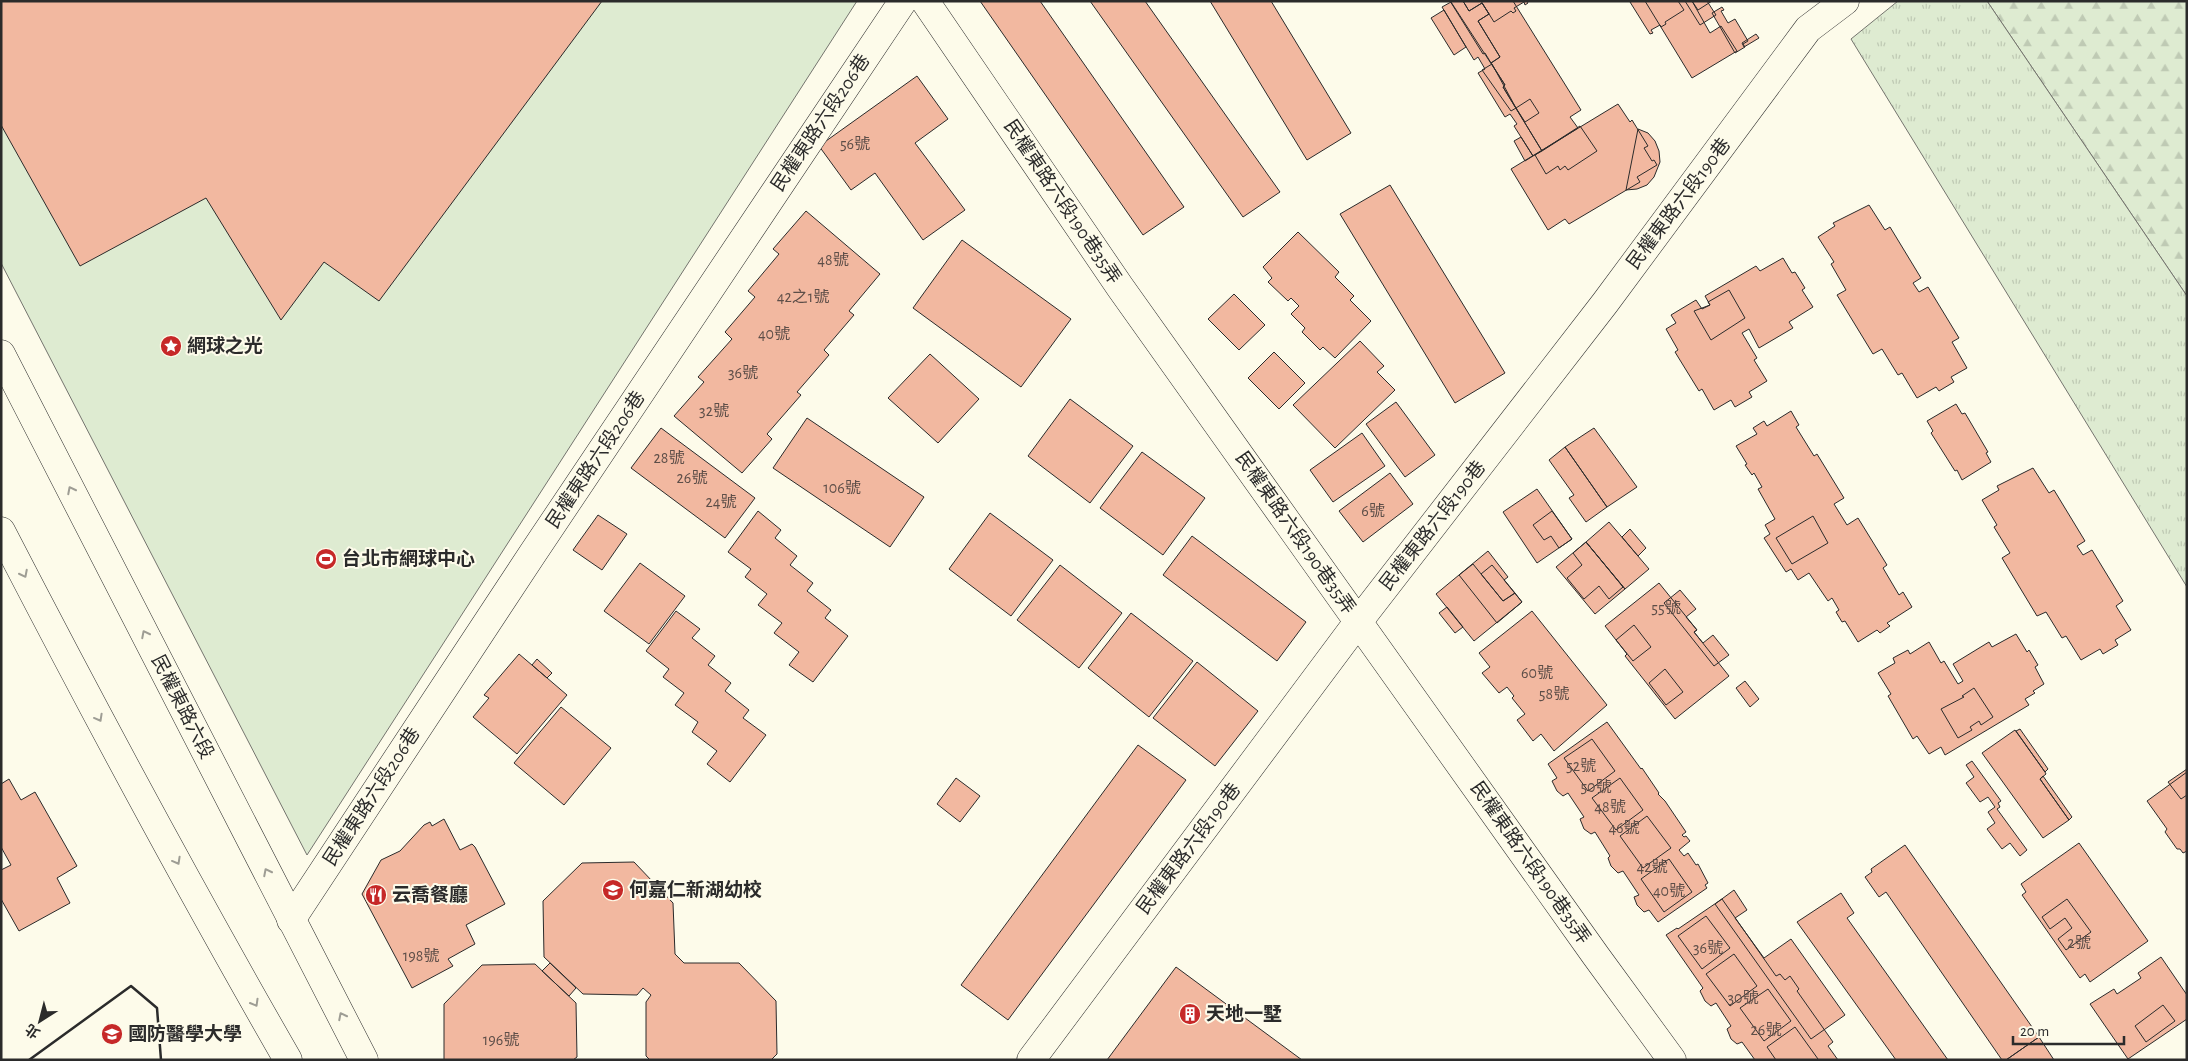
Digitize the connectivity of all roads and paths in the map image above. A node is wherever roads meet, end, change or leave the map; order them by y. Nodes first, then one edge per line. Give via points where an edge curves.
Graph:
1 (902, 1) edge
2 (925, 1) edge
3 (1845, 1) edge
4 (1, 354) edge
5 (1, 531) edge
6 (1358, 622) junction
7 (291, 920) junction
8 (288, 1060) edge
9 (364, 1060) edge
10 (1031, 1060) edge
11 (1672, 1060) edge

1 - 7 street, 民權東路六段206巷
2 - 6 street, 民權東路六段190巷35弄 via 1120,287
3 - 6 street, 民權東路六段190巷 via 1808,29 1600,310
7 -> 4 street, 民權東路六段
5 -> 8 street via 77,677
6 - 10 street, 民權東路六段190巷
6 - 11 street, 民權東路六段190巷35弄
9 -> 7 street, 民權東路六段

